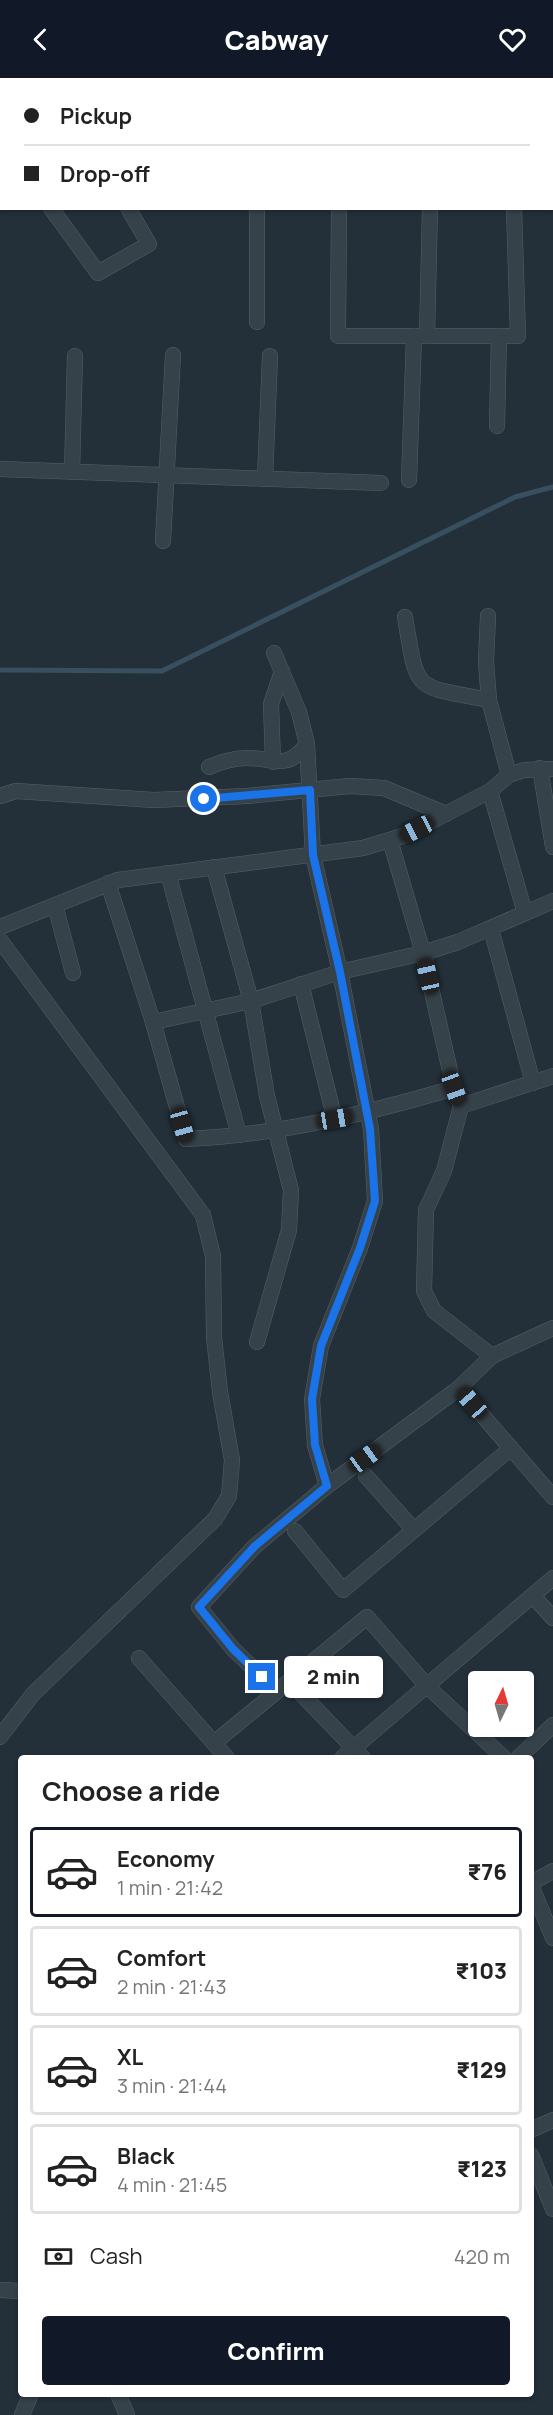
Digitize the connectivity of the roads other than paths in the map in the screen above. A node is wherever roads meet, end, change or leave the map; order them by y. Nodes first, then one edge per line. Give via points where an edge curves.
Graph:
1 (53, 210) edge
2 (129, 210) edge
3 (257, 210) edge
4 (339, 210) edge
5 (430, 210) edge
6 (514, 210) edge
7 (258, 321) dead end
8 (420, 336) junction
9 (499, 336) junction
10 (173, 355) dead end
11 (75, 356) dead end
12 (270, 356) dead end
13 (497, 426) dead end
14 (0, 470) edge
15 (72, 472) junction
16 (168, 475) junction
17 (265, 478) junction
18 (409, 480) dead end
19 (381, 483) dead end
20 (163, 541) dead end
21 (488, 616) dead end
22 (405, 617) dead end
23 (274, 653) dead end
24 (282, 671) junction
25 (489, 700) junction
26 (307, 744) junction
27 (273, 762) junction
28 (209, 767) dead end
29 (546, 769) edge
30 (509, 776) junction
31 (310, 790) junction
32 (490, 792) junction
33 (0, 796) edge
34 (446, 814) junction
35 (390, 840) junction
36 (553, 847) edge
37 (313, 855) junction
38 (214, 867) junction
39 (168, 873) junction
40 (108, 883) junction
41 (553, 901) edge
42 (55, 905) junction
43 (525, 913) junction
44 (0, 927) edge
45 (491, 928) junction
46 (0, 940) edge
47 (423, 953) junction
48 (340, 972) junction
49 (73, 973) dead end
50 (301, 984) junction
51 (251, 1000) junction
52 (204, 1009) junction
53 (153, 1022) junction
54 (553, 1076) edge
55 (533, 1083) junction
56 (454, 1088) junction
57 (461, 1106) junction
58 (368, 1113) junction
59 (335, 1119) junction
60 (276, 1131) junction
61 (239, 1135) junction
62 (553, 1328) edge
63 (257, 1342) dead end
64 (492, 1356) junction
65 (459, 1388) junction
66 (511, 1448) junction
67 (366, 1476) dead end
68 (547, 1480) edge
69 (327, 1486) junction
70 (553, 1497) edge
71 (414, 1530) junction
72 (295, 1531) dead end
73 (553, 1578) edge
74 (533, 1596) junction
75 (553, 1618) edge
76 (139, 1658) dead end
77 (283, 1686) junction
78 (427, 1686) junction
79 (553, 1725) edge
80 (0, 1737) edge
81 (214, 1743) junction
82 (358, 1753) edge
83 (225, 1755) edge
84 (501, 1755) edge
85 (521, 1755) edge
86 (553, 1871) edge
87 (534, 1882) edge
88 (535, 1907) edge
89 (553, 1938) edge
90 (553, 2120) edge
91 (534, 2129) edge
92 (534, 2162) edge
93 (553, 2209) edge
94 (0, 2290) edge
95 (18, 2291) edge
96 (31, 2397) edge
97 (119, 2397) edge
98 (22, 2415) edge
99 (127, 2415) edge

1 - 2 street via 98,273 149,244
3 - 7 street
4 - 8 street via 338,336
5 - 8 street
6 - 9 street via 518,336
8 - 9 street
8 - 18 street
9 - 13 street
10 - 16 street
11 - 15 street
12 - 17 street
14 - 15 street
15 - 16 street
16 - 17 street
16 - 20 street
17 - 19 street
21 - 25 street
22 - 25 street via 414,672 421,683 432,689
23 - 24 street
24 - 26 street
24 - 27 street via 271,704
25 - 30 street
26 - 27 street via 298,756
26 - 31 street
27 - 28 street via 230,759
29 - 30 street
29 - 36 street
30 - 32 street
31 - 33 street via 154,800 16,791
31 - 34 street via 384,788
31 - 37 street
32 - 34 street
32 - 43 street
34 - 35 street
35 - 37 street
35 - 47 street
37 - 38 street
37 - 48 street
38 - 39 street
38 - 51 street
39 - 40 street
39 - 52 street
40 - 42 street
40 - 53 street
41 - 43 street
42 - 44 street
42 - 49 street
43 - 45 street
45 - 47 street
45 - 55 street
46 - 80 street via 203,1215 213,1256 214,1337 232,1460 229,1496 215,1519 33,1694
47 - 48 street
47 - 56 street
48 - 50 street
48 - 58 street
50 - 51 street
50 - 59 street
51 - 52 street
51 - 60 street
52 - 53 street
52 - 61 street
53 - 61 street via 186,1139
54 - 55 street
55 - 57 street
56 - 57 street
56 - 58 street
57 - 64 street via 444,1171 426,1210 424,1291 434,1311
58 - 59 street
58 - 69 street via 375,1201 321,1346 312,1399 315,1445
59 - 60 street
60 - 61 street
60 - 63 street via 291,1190 289,1230
62 - 64 street
64 - 65 street
65 - 66 street
65 - 69 street
66 - 68 street
66 - 71 street
67 - 71 street
68 - 70 street
69 - 77 street via 255,1546 199,1607 233,1649
71 - 72 street via 343,1590
73 - 74 street
74 - 75 street
74 - 78 street
76 - 81 street
77 - 78 street via 367,1617
77 - 81 street
77 - 82 street
78 - 82 street
78 - 84 street
79 - 85 street
81 - 83 street
86 - 87 street
88 - 89 street
90 - 91 street
92 - 93 street
94 - 95 street
96 - 98 street
97 - 99 street

